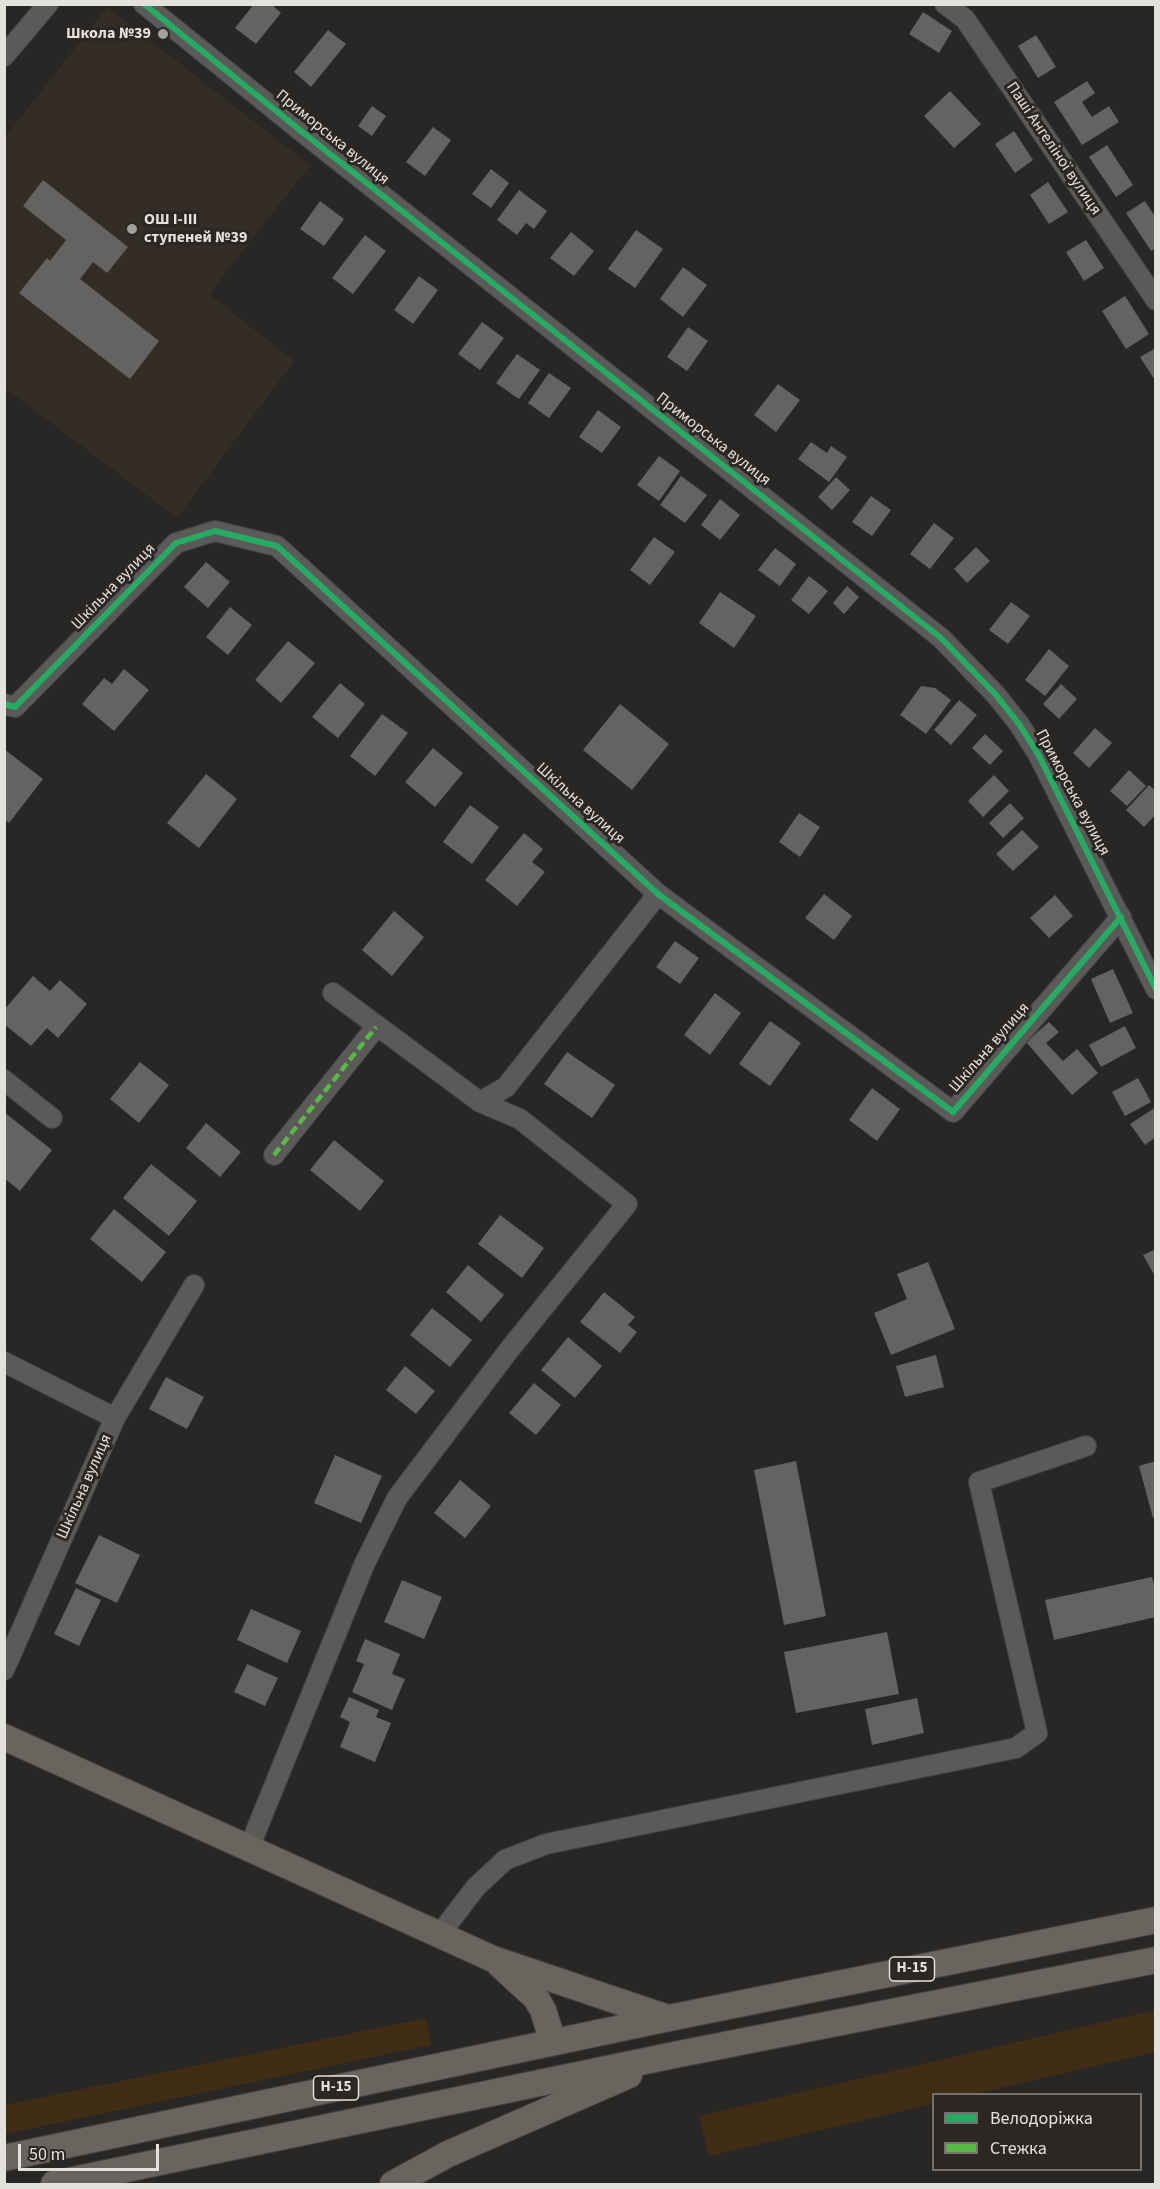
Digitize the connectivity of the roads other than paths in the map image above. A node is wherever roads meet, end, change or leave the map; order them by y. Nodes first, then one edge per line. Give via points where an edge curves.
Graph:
1 (48, 4) edge
2 (144, 4) edge
3 (945, 4) edge
4 (4, 56) edge
5 (1155, 300) edge
6 (4, 704) edge
7 (658, 894) junction
8 (1121, 917) junction
9 (1155, 989) edge
10 (333, 993) dead end
11 (376, 1027) junction
12 (4, 1080) edge
13 (480, 1102) junction
14 (52, 1118) dead end
15 (274, 1155) dead end
16 (194, 1285) dead end
17 (4, 1362) edge
18 (115, 1418) junction
19 (1086, 1446) dead end
20 (4, 1670) edge
21 (4, 1737) edge
22 (249, 1848) junction
23 (1155, 1920) edge
24 (440, 1934) junction
25 (493, 1959) junction
26 (1155, 1960) edge
27 (669, 2018) junction
28 (553, 2042) junction
29 (679, 2054) junction
30 (4, 2158) edge
31 (54, 2184) edge
32 (393, 2184) edge

1 - 4 street
2 - 8 street, Приморська вулиця via 941,639 1019,724
3 - 5 street, Паші Ангеліної вулиця via 965,19
6 - 7 street, Шкільна вулиця via 15,707 176,543 215,531 277,546
7 - 8 street, Шкільна вулиця via 953,1112
7 - 13 street via 506,1086
8 - 9 street, Приморська вулиця
10 - 11 street
11 - 13 street
11 - 15 street
12 - 14 street
13 - 22 street via 520,1119 627,1204 397,1498 364,1565
16 - 18 street
17 - 18 street, Шкільна вулиця
18 - 20 street, Шкільна вулиця
19 - 24 street via 979,1482 1037,1733 1016,1748 546,1844 505,1860 477,1887
21 - 22 main road
22 - 24 main road
23 - 27 main road, Н-15
24 - 25 main road
25 - 27 main road
25 - 28 main road via 536,1998
26 - 29 main road, Н-15
27 - 28 main road, Н-15
28 - 30 main road, Н-15
29 - 31 main road
29 - 32 main road, Н-15 via 448,2154

